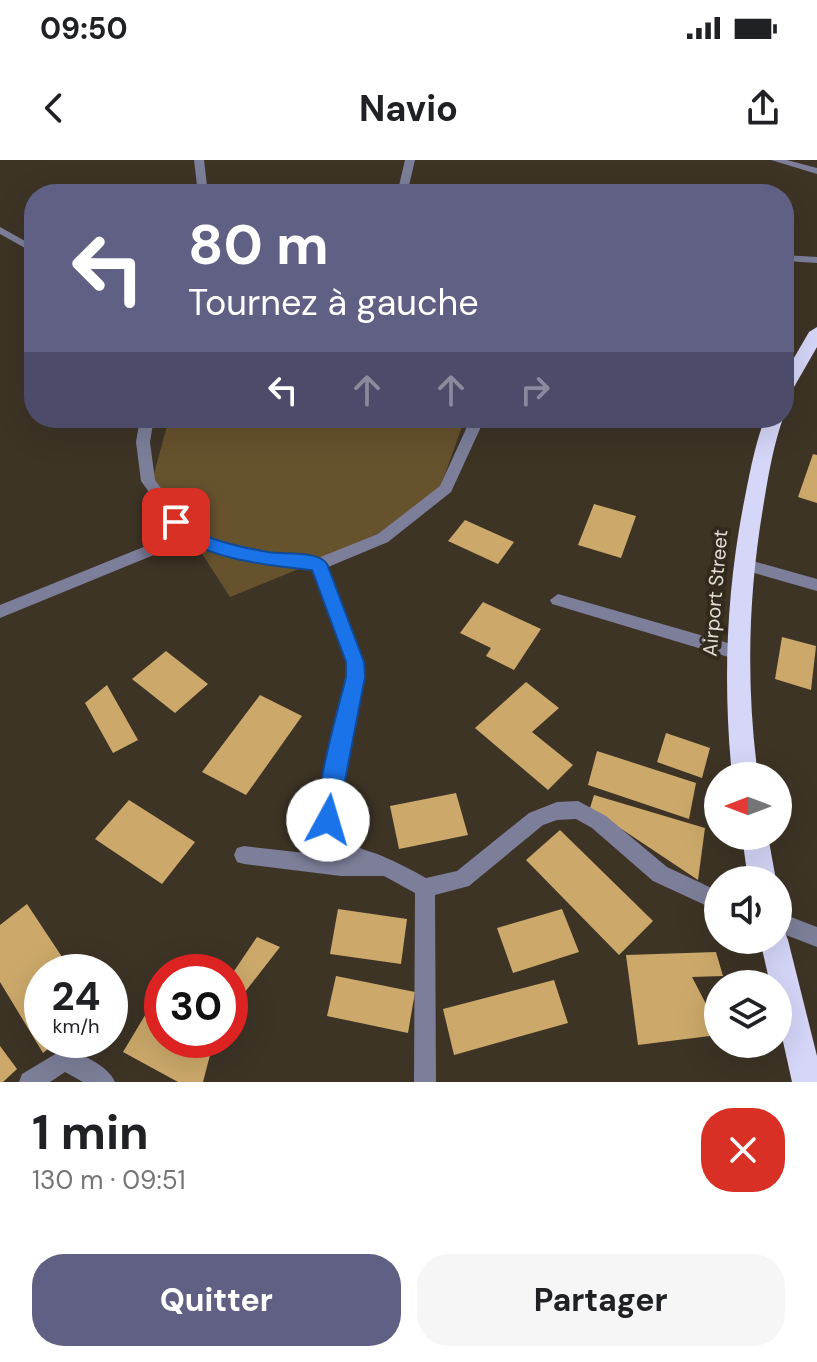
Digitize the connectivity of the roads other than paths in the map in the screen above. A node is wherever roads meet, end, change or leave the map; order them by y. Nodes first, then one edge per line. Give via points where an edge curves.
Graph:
1 (199, 160) edge
2 (410, 160) edge
3 (776, 160) edge
4 (817, 171) edge
5 (202, 184) edge
6 (404, 184) edge
7 (0, 230) edge
8 (24, 244) edge
9 (794, 259) edge
10 (817, 260) edge
11 (817, 332) edge
12 (794, 372) edge
13 (145, 428) edge
14 (473, 428) edge
15 (770, 428) edge
16 (187, 535) junction
17 (319, 564) junction
18 (742, 564) junction
19 (817, 585) edge
20 (558, 600) dead end
21 (0, 612) edge
22 (735, 652) junction
23 (744, 762) edge
24 (244, 855) dead end
25 (386, 867) junction
26 (425, 888) junction
27 (704, 894) edge
28 (792, 927) edge
29 (817, 937) edge
30 (777, 954) edge
31 (30, 1082) edge
32 (104, 1082) edge
33 (425, 1082) edge
34 (808, 1082) edge

1 - 5 street
2 - 6 street
3 - 4 street
7 - 8 street
9 - 10 street
11 - 12 highway
13 - 16 street via 148,481
14 - 17 street via 446,489 383,538
15 - 18 highway, Airport Street
16 - 17 street via 252,556
16 - 21 street
17 - 25 street via 355,662 330,791 331,835 339,847
18 - 19 street
18 - 22 highway, Airport Street
20 - 22 street
22 - 23 highway, Airport Street
24 - 25 street
25 - 26 street
26 - 27 street via 462,879 536,819 578,810 660,874
26 - 33 street
28 - 29 street
30 - 34 highway
31 - 32 street via 62,1061

